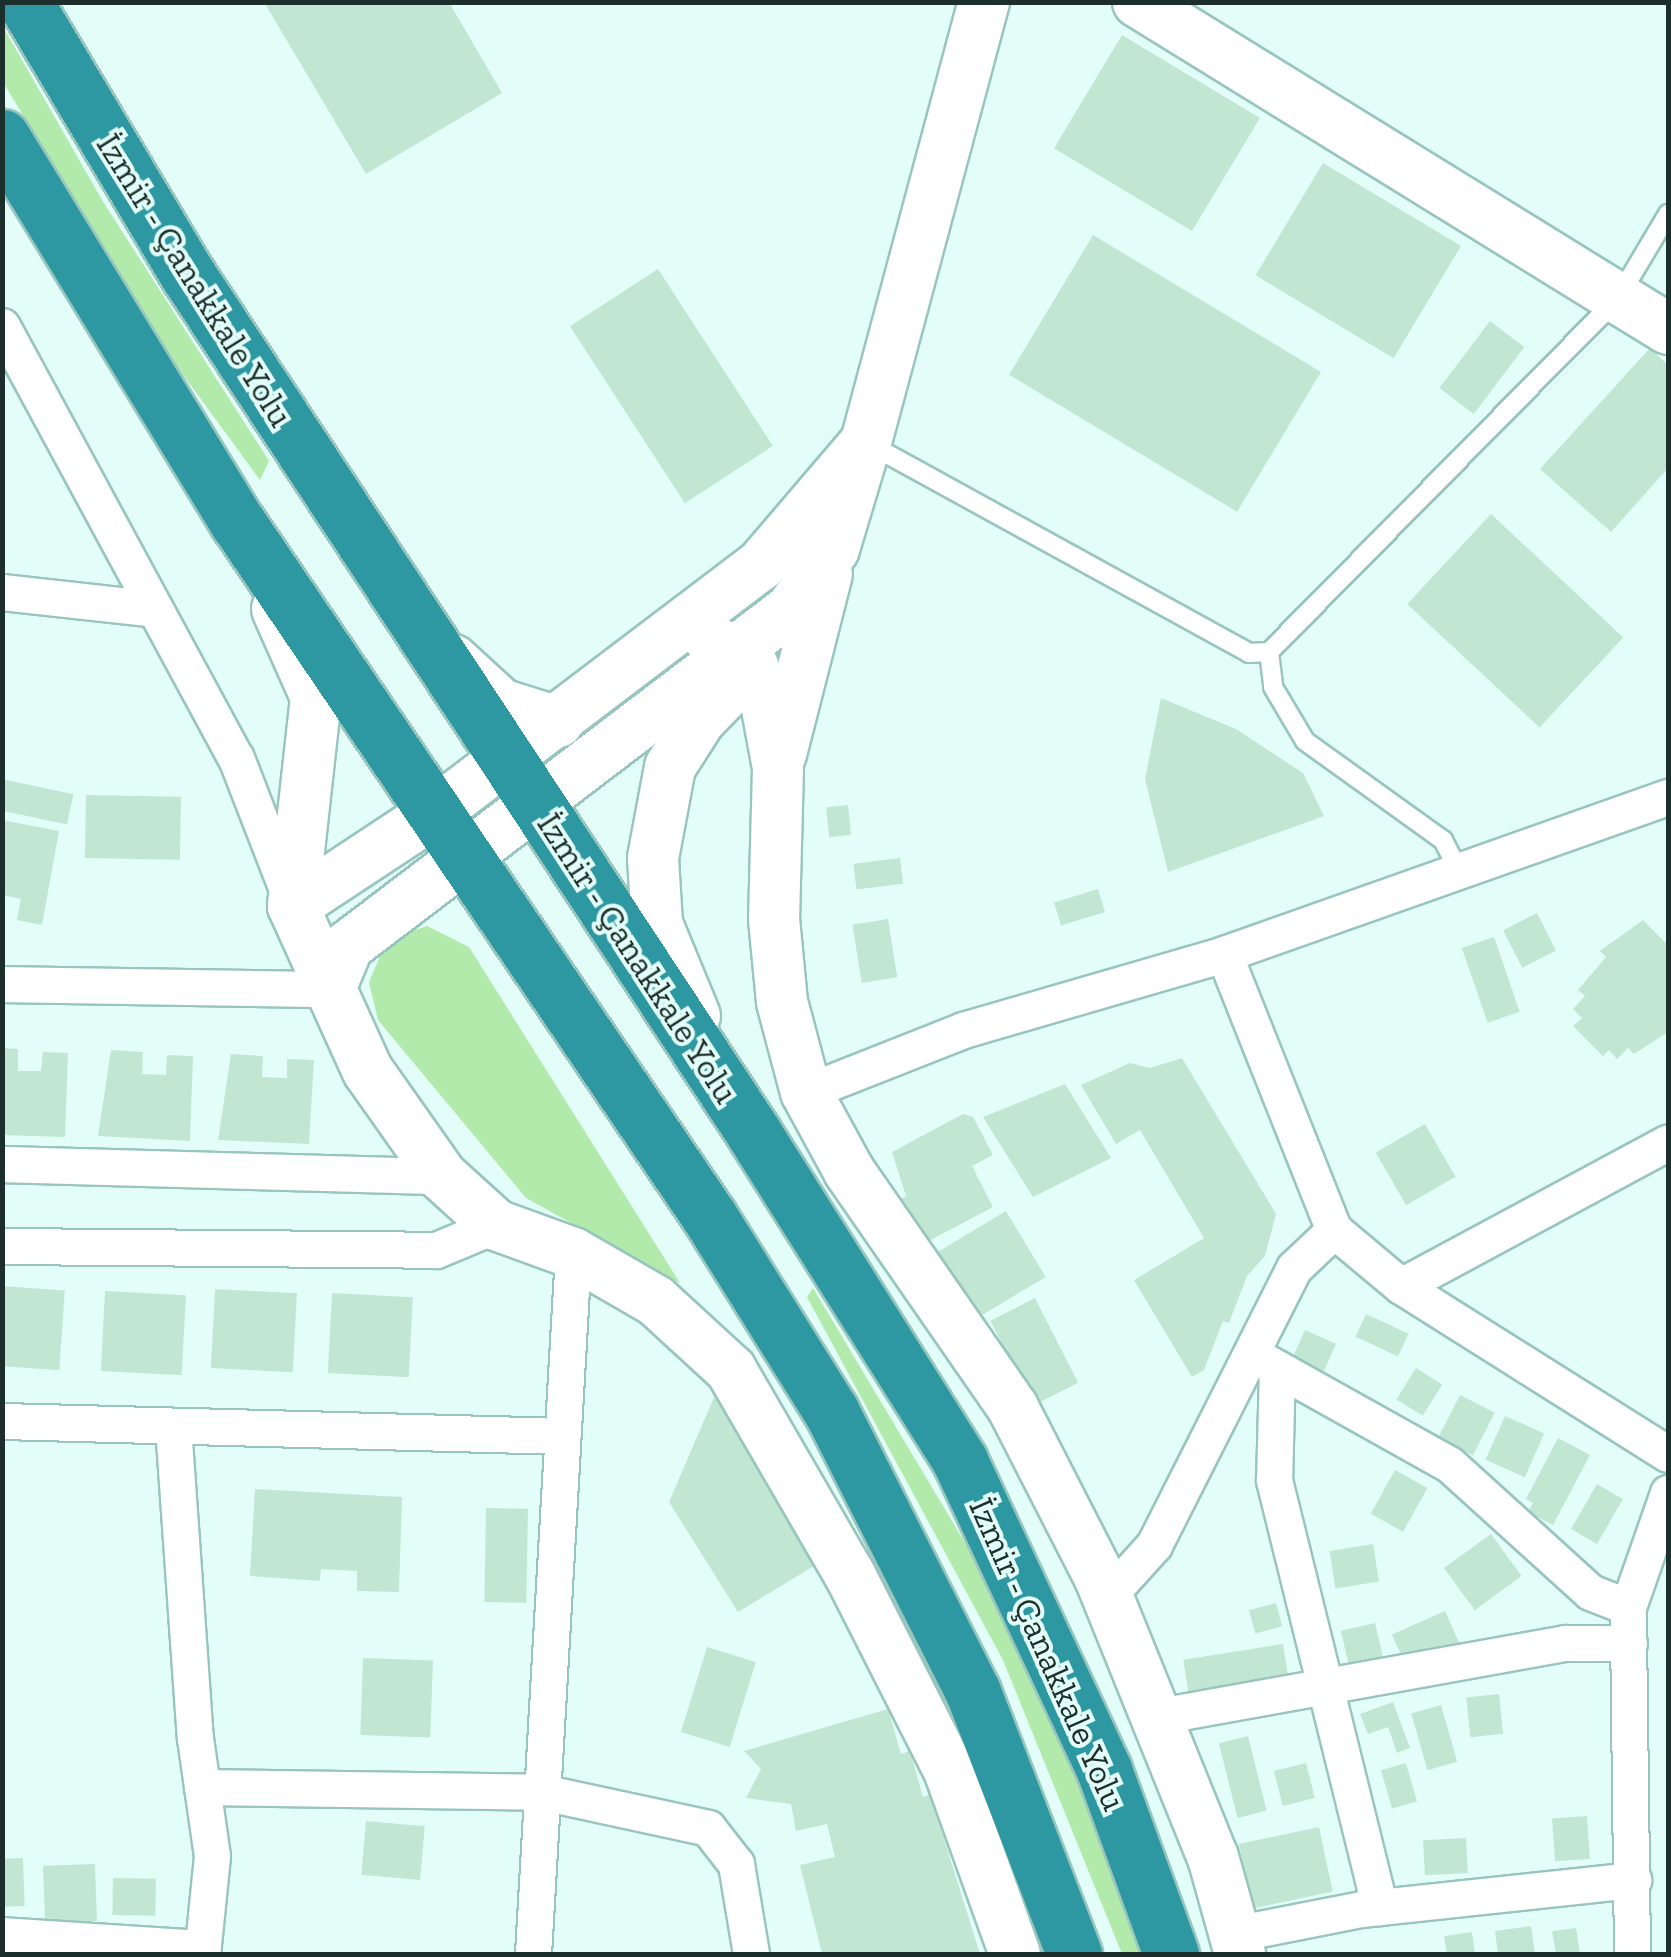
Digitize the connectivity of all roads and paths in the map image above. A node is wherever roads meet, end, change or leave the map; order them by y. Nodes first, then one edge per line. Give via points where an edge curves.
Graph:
1 (984, 2) edge
2 (1138, 2) edge
3 (32, 5) edge
4 (2, 137) edge
5 (1668, 214) edge
6 (1618, 298) junction
7 (2, 326) edge
8 (1668, 329) edge
9 (866, 442) junction
10 (238, 523) junction
11 (834, 549) junction
12 (2, 592) edge
13 (155, 609) junction
14 (420, 630) junction
15 (668, 640) junction
16 (1269, 652) junction
17 (744, 658) junction
18 (680, 714) junction
19 (558, 722) junction
20 (507, 759) junction
21 (777, 787) junction
22 (1668, 797) edge
23 (434, 813) junction
24 (504, 832) junction
25 (1460, 873) junction
26 (421, 888) junction
27 (293, 906) junction
28 (515, 929) junction
29 (1224, 954) junction
30 (2, 984) edge
31 (330, 989) junction
32 (806, 1092) junction
33 (754, 1132) junction
34 (1668, 1142) edge
35 (2, 1164) edge
36 (442, 1176) junction
37 (496, 1225) junction
38 (1334, 1230) junction
39 (2, 1246) edge
40 (573, 1253) junction
41 (1401, 1286) junction
42 (1263, 1360) junction
43 (2, 1421) edge
44 (174, 1426) junction
45 (562, 1436) junction
46 (1668, 1454) edge
47 (1668, 1493) edge
48 (1108, 1597) junction
49 (1628, 1607) junction
50 (1629, 1643) junction
51 (1321, 1687) junction
52 (1159, 1716) junction
53 (202, 1786) junction
54 (542, 1792) junction
55 (1632, 1880) junction
56 (1380, 1907) junction
57 (2, 1935) edge
58 (1237, 1944) edge
59 (202, 1951) edge
60 (532, 1954) edge
61 (751, 1954) edge
62 (1015, 1954) edge
63 (1074, 1954) edge
64 (1171, 1954) edge
65 (1632, 1954) edge

1 - 9 main road
2 - 6 main road
3 - 14 highway, İzmir - Çanakkale Yolu via 188,276
4 - 10 highway, İzmir - Çanakkale Yolu
5 - 6 lane
6 - 8 main road
6 - 16 lane
7 - 13 street
9 - 11 main road
9 - 15 main road via 761,565
9 - 16 lane via 1250,653
10 - 23 highway, İzmir - Çanakkale Yolu
10 - 27 main road via 316,697
11 - 17 main road via 791,609
11 - 21 main road
12 - 13 street
13 - 27 street via 236,758
14 - 19 main road via 501,704
14 - 20 highway, İzmir - Çanakkale Yolu
15 - 17 main road via 713,636
15 - 19 main road
16 - 25 lane via 1277,696 1305,741 1443,840
17 - 18 main road
17 - 21 main road
18 - 21 main road via 737,738
18 - 24 main road
18 - 33 main road via 654,858 658,924
19 - 20 main road
20 - 23 main road
20 - 24 highway, İzmir - Çanakkale Yolu
21 - 32 main road via 774,919 782,1002
22 - 25 street
23 - 24 highway, İzmir - Çanakkale Yolu
23 - 27 main road
24 - 26 main road
24 - 28 highway, İzmir - Çanakkale Yolu
24 - 33 highway, İzmir - Çanakkale Yolu via 584,878
25 - 29 street
26 - 28 main road via 462,891
26 - 31 main road via 348,946
27 - 31 main road
28 - 63 highway, İzmir - Çanakkale Yolu via 831,1411 973,1692
29 - 32 street via 963,1030
29 - 38 street
30 - 31 street
31 - 36 main road via 368,1072
32 - 48 main road via 849,1172 1013,1408
33 - 64 highway, İzmir - Çanakkale Yolu via 960,1461 1104,1770
34 - 41 street
35 - 36 street
36 - 37 main road
37 - 39 street via 436,1250
37 - 40 main road
38 - 41 street
38 - 42 street via 1294,1268
40 - 45 street
40 - 62 main road via 656,1300 731,1370 850,1575 948,1770
41 - 46 street
42 - 48 street via 1154,1546
42 - 49 street via 1449,1464 1590,1592
42 - 51 street via 1274,1480
43 - 44 street
44 - 45 street
44 - 53 street
45 - 54 street
47 - 49 street
48 - 52 main road
49 - 50 street
50 - 51 street via 1564,1643
50 - 55 street
51 - 52 street
51 - 56 street
52 - 58 main road
53 - 54 street
53 - 59 street via 212,1856
54 - 60 street
54 - 61 street via 708,1828 736,1864
55 - 56 street
55 - 65 street
56 - 58 street
57 - 59 street

